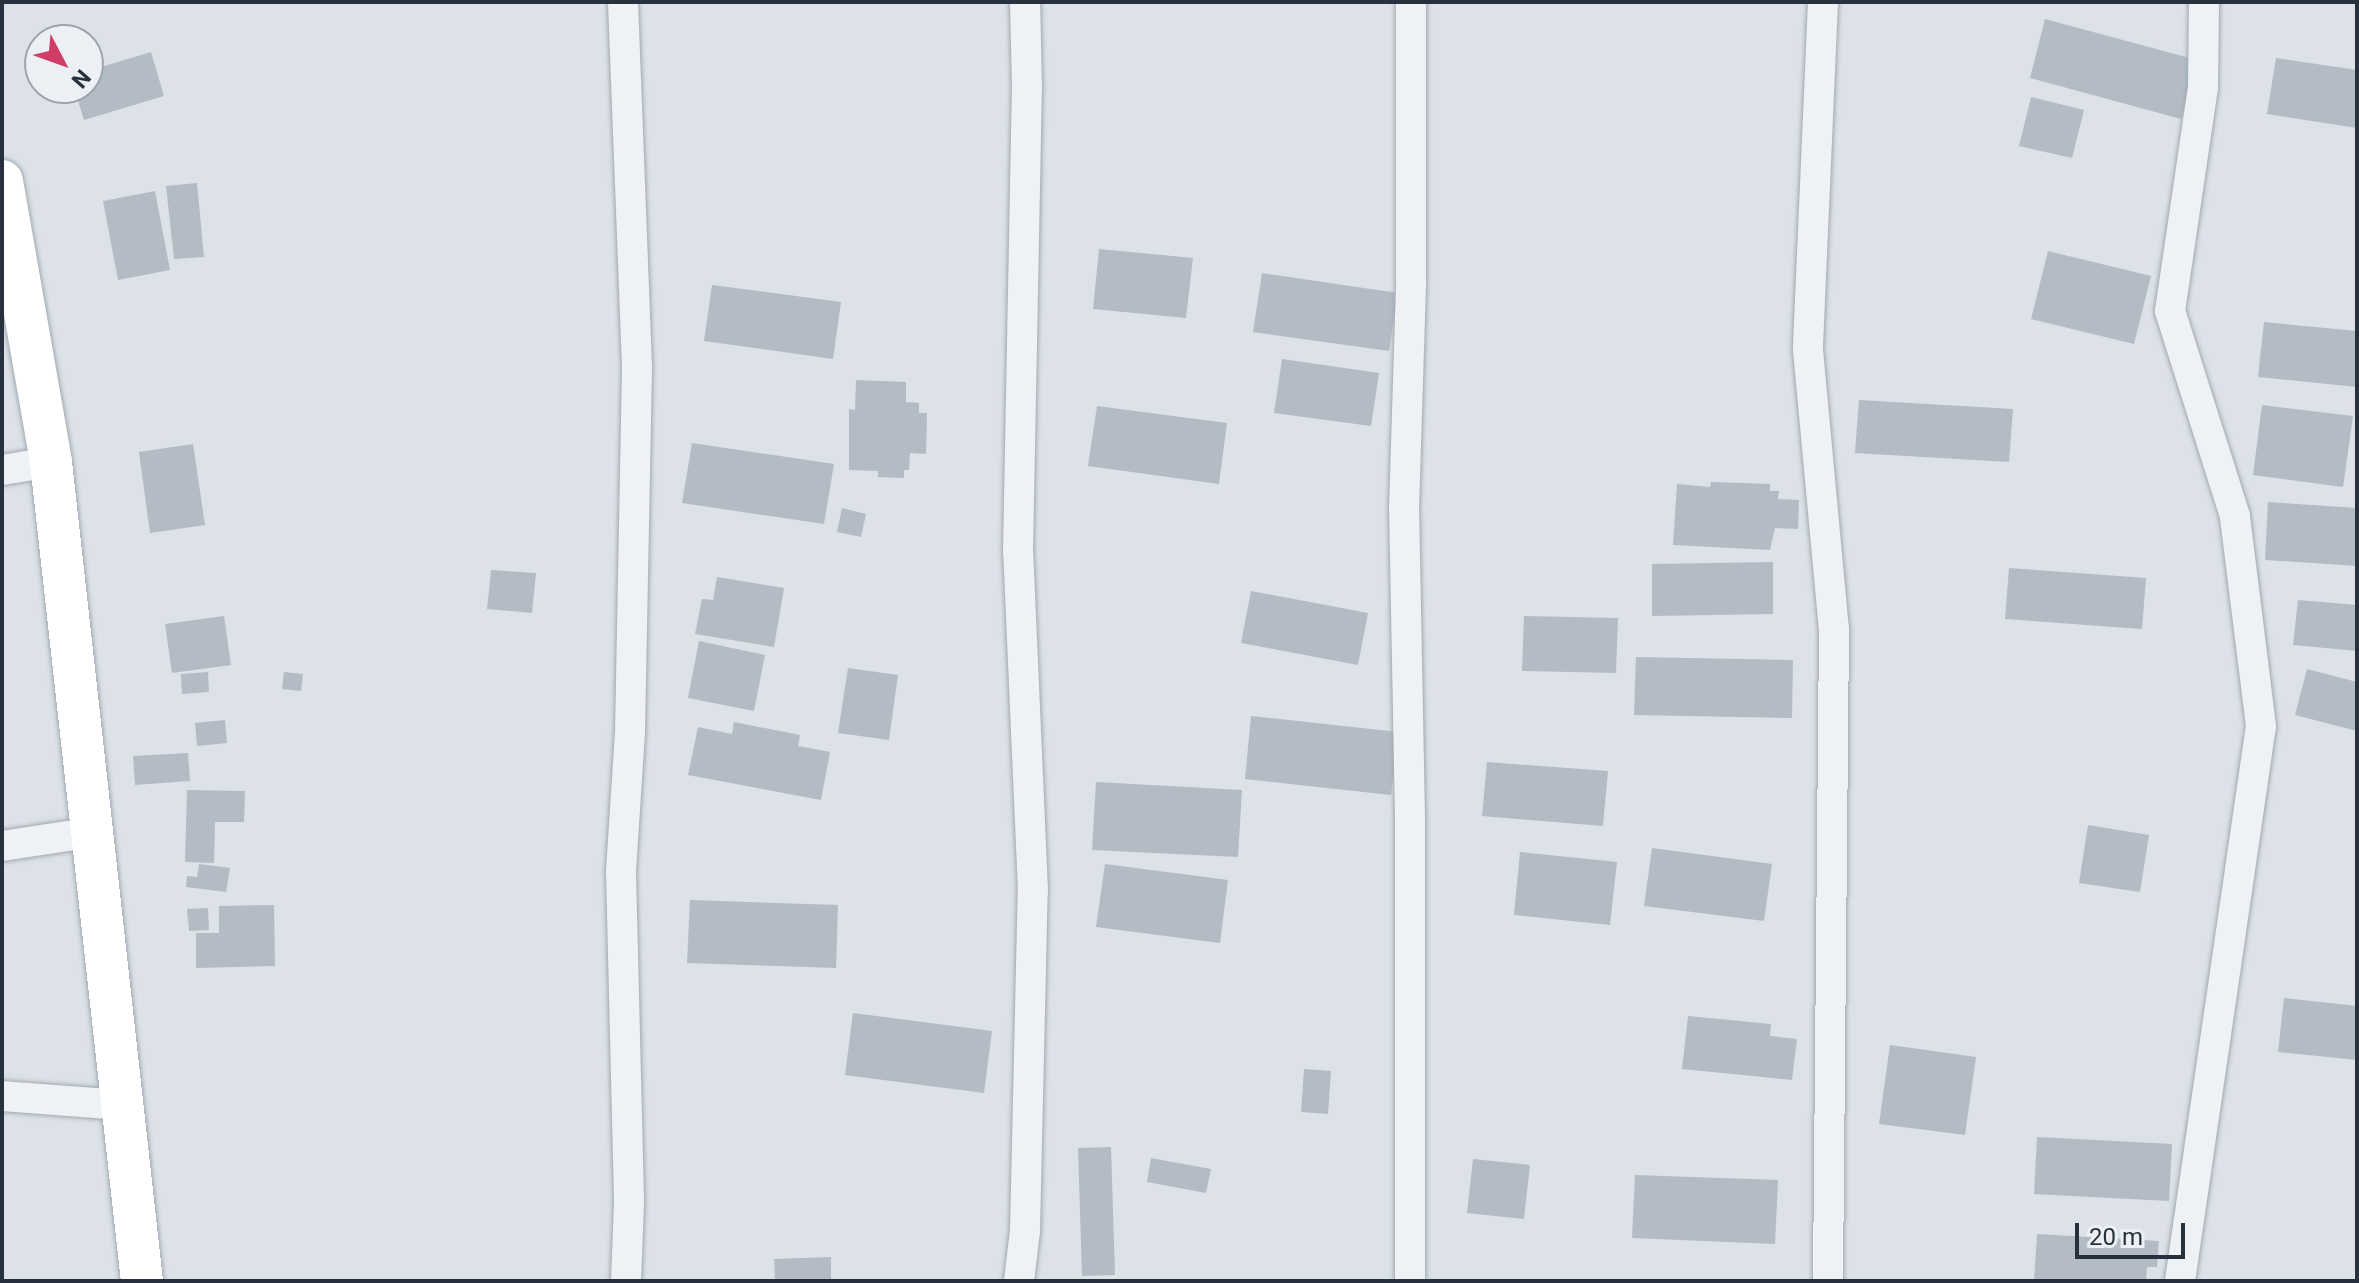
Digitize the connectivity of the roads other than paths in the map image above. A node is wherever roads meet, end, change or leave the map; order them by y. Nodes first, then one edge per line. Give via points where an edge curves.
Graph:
1 (623, 2) edge
2 (1025, 2) edge
3 (1411, 2) edge
4 (1823, 2) edge
5 (2204, 2) edge
6 (2, 181) edge
7 (51, 462) junction
8 (2, 470) edge
9 (93, 832) junction
10 (2, 846) edge
11 (2, 1096) edge
12 (121, 1105) junction
13 (142, 1281) edge
14 (626, 1281) edge
15 (1019, 1281) edge
16 (1410, 1281) edge
17 (1828, 1281) edge
18 (2180, 1281) edge

1 - 14 street via 637,368 630,732 621,872
2 - 15 street via 1018,552 1033,891 1025,1231
3 - 16 street via 1404,509
4 - 17 street via 1808,350 1834,629
5 - 18 street via 2203,87 2170,311 2235,516 2261,726
6 - 7 street
7 - 8 street
7 - 9 street
9 - 10 street
9 - 12 street
11 - 12 street
12 - 13 street

